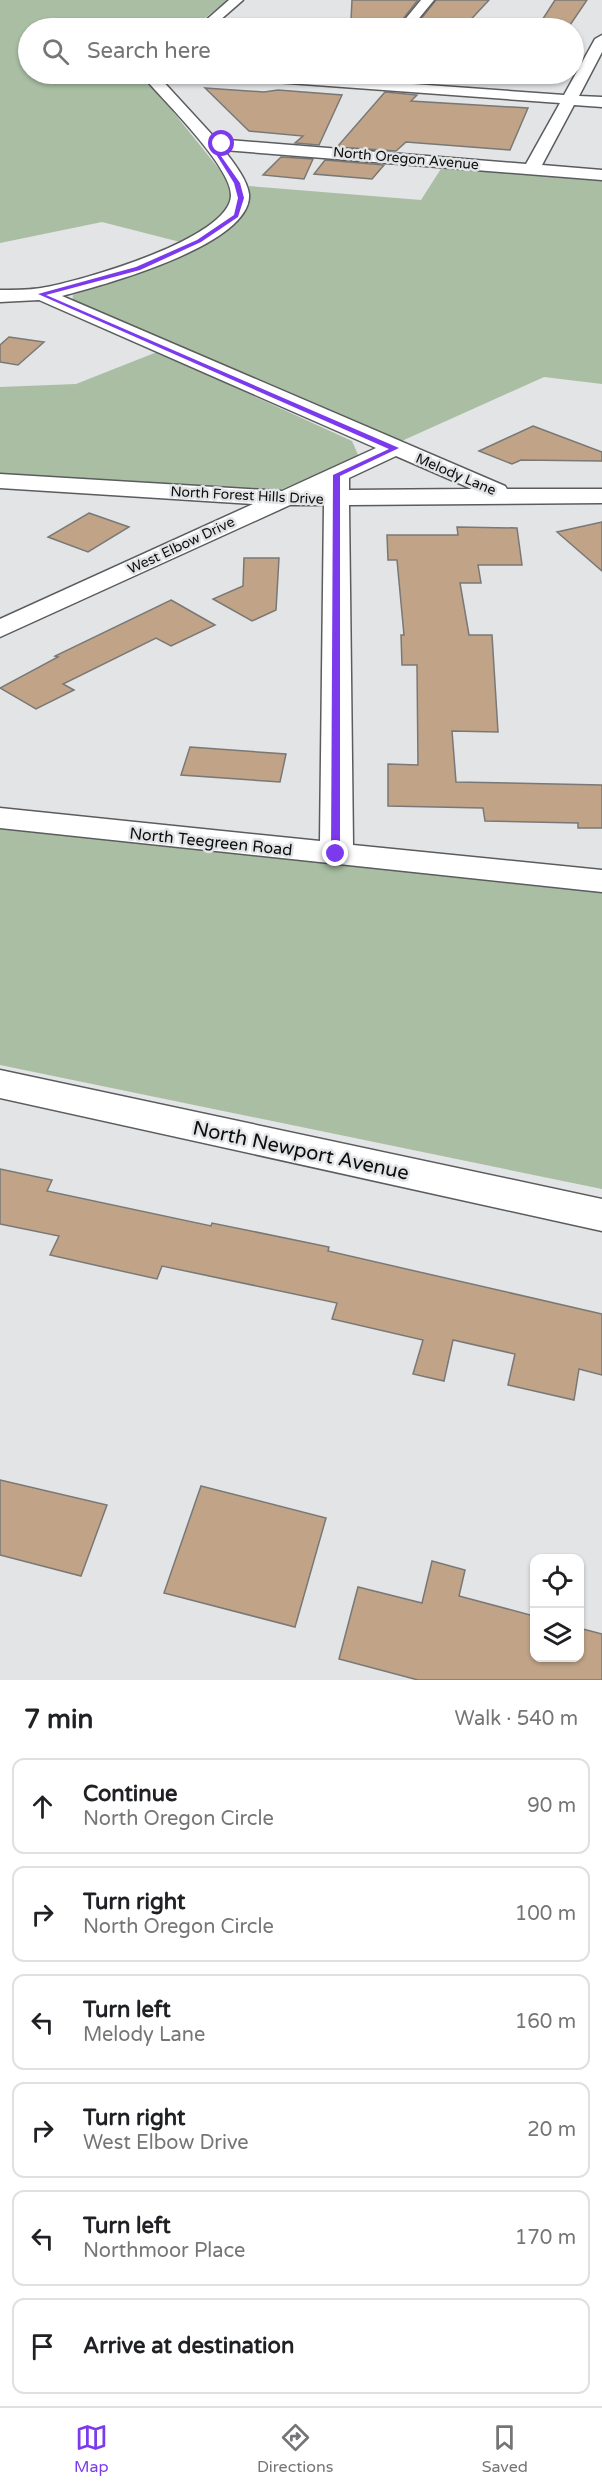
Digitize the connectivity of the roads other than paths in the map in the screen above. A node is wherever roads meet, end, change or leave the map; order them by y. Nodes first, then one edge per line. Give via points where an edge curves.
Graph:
1 (237, 0) edge
2 (428, 0) edge
3 (215, 18) edge
4 (413, 18) edge
5 (602, 39) edge
6 (584, 73) edge
7 (157, 84) edge
8 (421, 84) edge
9 (578, 84) edge
10 (570, 99) junction
11 (602, 102) edge
12 (211, 144) junction
13 (532, 169) junction
14 (602, 175) edge
15 (40, 294) junction
16 (0, 296) edge
17 (395, 448) junction
18 (0, 481) edge
19 (337, 487) junction
20 (508, 496) junction
21 (602, 496) edge
22 (284, 498) junction
23 (0, 629) edge
24 (0, 818) edge
25 (336, 854) junction
26 (602, 880) edge
27 (0, 1084) edge
28 (602, 1215) edge

1 - 3 street
2 - 4 street
5 - 6 street
7 - 12 street
8 - 10 street
9 - 10 street
10 - 11 street
10 - 13 street
12 - 13 street, North Oregon Avenue
12 - 15 street via 237,183 241,198 236,216 199,241 138,269
13 - 14 street, North Oregon Avenue
15 - 16 street
15 - 17 street, Melody Lane
17 - 19 street, West Elbow Drive
17 - 20 street, Melody Lane
18 - 22 street, North Forest Hills Drive
19 - 20 street, North Forest Hills Drive
19 - 22 street, West Elbow Drive
19 - 25 street
20 - 21 street, North Forest Hills Drive
22 - 23 street, West Elbow Drive
24 - 25 street, North Teegreen Road
25 - 26 street, North Teegreen Road
27 - 28 street, North Newport Avenue

